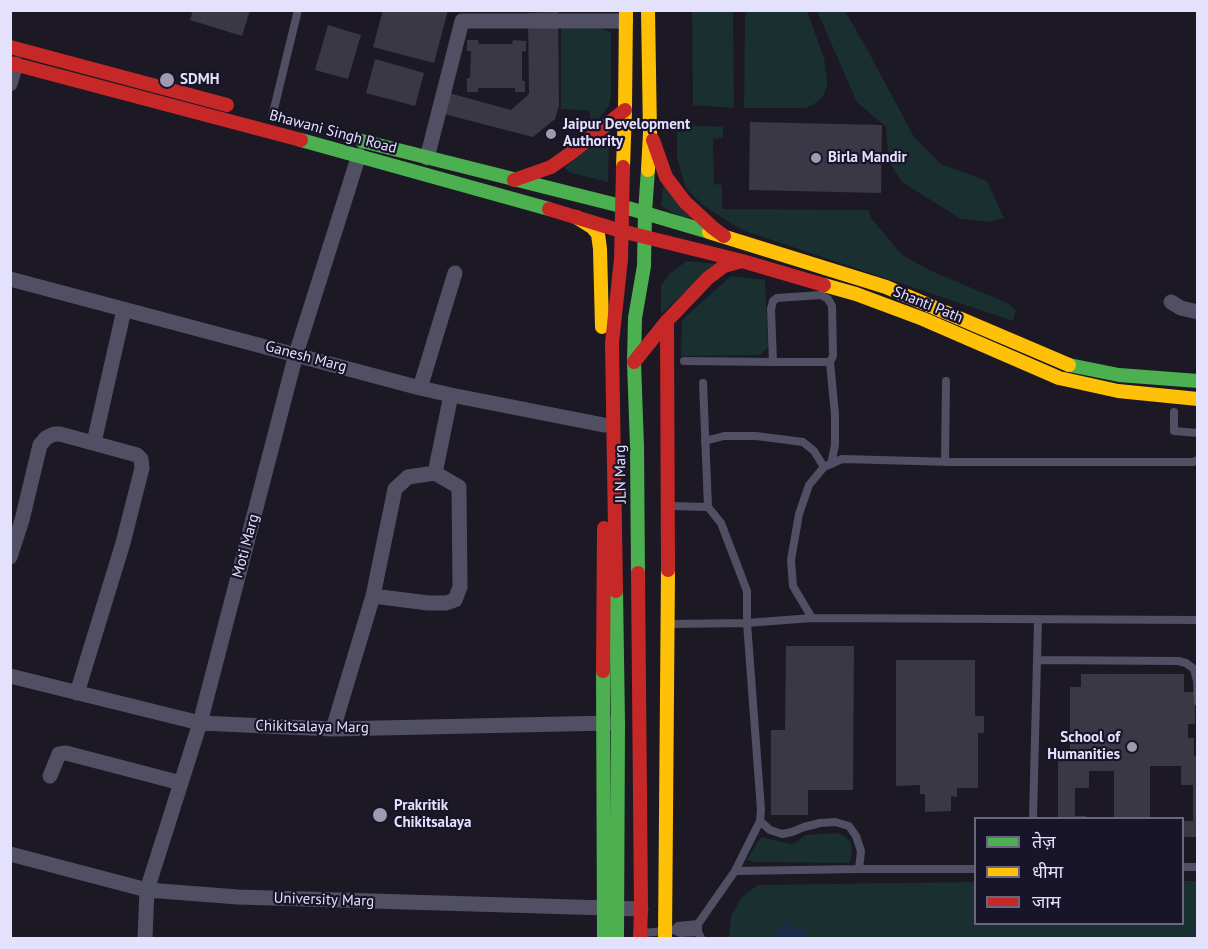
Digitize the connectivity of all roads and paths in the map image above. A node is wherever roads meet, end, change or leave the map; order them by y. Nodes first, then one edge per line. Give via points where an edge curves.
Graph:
1 (298, 10) edge
2 (648, 10) edge
3 (463, 16) edge
4 (626, 16) edge
5 (10, 47) edge
6 (13, 64) edge
7 (10, 84) edge
8 (238, 108) dead end
9 (625, 110) junction
10 (272, 117) dead end
11 (650, 133) junction
12 (351, 138) dead end
13 (359, 155) junction
14 (427, 158) junction
15 (514, 180) junction
16 (621, 206) junction
17 (645, 212) junction
18 (576, 217) junction
19 (621, 231) junction
20 (724, 236) junction
21 (645, 238) junction
22 (742, 261) junction
23 (455, 273) dead end
24 (10, 279) edge
25 (1171, 302) dead end
26 (124, 310) junction
27 (1197, 312) edge
28 (667, 321) junction
29 (296, 354) junction
30 (684, 361) dead end
31 (634, 362) junction
32 (773, 362) junction
33 (830, 362) junction
34 (946, 381) dead end
35 (1197, 381) edge
36 (703, 383) dead end
37 (420, 388) junction
38 (451, 395) junction
39 (1197, 399) edge
40 (1174, 412) dead end
41 (608, 427) junction
42 (1197, 433) edge
43 (705, 441) junction
44 (94, 442) junction
45 (1197, 460) edge
46 (945, 462) junction
47 (828, 465) junction
48 (435, 473) junction
49 (669, 506) junction
50 (708, 507) junction
51 (10, 557) edge
52 (373, 596) junction
53 (812, 618) junction
54 (1038, 620) junction
55 (1197, 620) edge
56 (747, 623) junction
57 (668, 624) junction
58 (1037, 660) junction
59 (10, 676) edge
60 (77, 693) junction
61 (1197, 702) edge
62 (200, 723) junction
63 (602, 723) junction
64 (618, 723) junction
65 (333, 729) junction
66 (50, 776) dead end
67 (181, 783) junction
68 (1033, 817) edge
69 (760, 820) junction
70 (10, 854) edge
71 (859, 869) junction
72 (974, 869) edge
73 (735, 871) junction
74 (147, 890) junction
75 (610, 909) junction
76 (641, 909) junction
77 (699, 932) edge
78 (668, 933) edge
79 (617, 936) edge
80 (640, 936) edge
81 (145, 939) edge
82 (604, 939) edge

1 - 10 lane
2 - 11 main road, JLN Marg
3 - 4 street
3 - 14 street
4 - 9 main road, JLN Marg
5 - 8 main road
6 - 7 street
6 - 13 main road, Bhawani Singh Road
9 - 15 main road via 550,167
9 - 16 main road, JLN Marg
11 - 17 main road, JLN Marg
11 - 20 main road via 666,177 685,202
12 - 14 main road, Bhawani Singh Road
13 - 18 main road, Bhawani Singh Road
13 - 29 street, Moti Marg
14 - 15 main road, Bhawani Singh Road
15 - 16 main road, Bhawani Singh Road
16 - 17 main road, Bhawani Singh Road
16 - 19 main road, JLN Marg
17 - 20 main road, Bhawani Singh Road
17 - 21 main road, JLN Marg
18 - 19 main road, Bhawani Singh Road
18 - 41 main road via 598,234
19 - 21 main road, Bhawani Singh Road
19 - 41 main road, JLN Marg
20 - 35 main road, Bhawani Singh Road via 886,287 1066,364 1119,375
21 - 22 main road, Shanti Path
21 - 31 main road, JLN Marg
22 - 28 main road via 724,266 708,278
22 - 39 main road, Shanti Path via 856,294 1059,378 1118,391
23 - 37 street
24 - 26 street, Ganesh Marg
25 - 27 street
26 - 29 street, Ganesh Marg
26 - 44 street
28 - 31 main road
28 - 49 main road
29 - 37 street, Ganesh Marg
29 - 62 street, Moti Marg
30 - 32 lane
31 - 76 main road, JLN Marg
32 - 33 lane
32 - 33 lane via 773,301 821,295 832,306
33 - 47 lane via 835,445
34 - 46 lane
36 - 43 lane
37 - 38 street, Ganesh Marg
38 - 41 street, Ganesh Marg
38 - 48 street
40 - 42 lane via 1174,431
41 - 63 main road
41 - 64 main road, JLN Marg
43 - 47 lane via 724,436 756,436 803,442
43 - 50 lane
44 - 51 street via 54,434 40,445
44 - 60 street via 137,455 142,468
45 - 46 lane
46 - 47 lane via 842,459
47 - 53 lane via 809,485 791,560 793,586
48 - 52 street via 408,477 394,489
48 - 52 street via 459,488 460,587 455,600 428,603
49 - 50 lane
49 - 57 main road
50 - 56 lane via 721,523 747,591
52 - 65 street
53 - 54 lane
53 - 56 lane
54 - 55 lane
54 - 58 lane
56 - 57 lane
56 - 69 lane
57 - 78 main road
58 - 61 lane via 1186,663 1194,669
58 - 68 lane
59 - 60 street, Chikitsalaya Marg
60 - 62 street, Chikitsalaya Marg
62 - 65 street, Chikitsalaya Marg
62 - 67 street, Moti Marg
63 - 64 street, Chikitsalaya Marg
63 - 65 street, Chikitsalaya Marg
63 - 75 main road
64 - 75 main road, JLN Marg
66 - 67 street via 59,754 66,753
67 - 74 street, Moti Marg
69 - 71 lane via 770,830 782,834 820,823 849,826 861,851
69 - 73 lane
70 - 74 street, University Marg
71 - 72 lane
71 - 73 lane
73 - 77 lane
74 - 75 street, University Marg via 238,897
74 - 81 street, Moti Marg
75 - 76 street, University Marg
75 - 79 main road, JLN Marg
75 - 82 main road
76 - 80 main road, JLN Marg
77 - 78 lane
78 - 80 lane
79 - 80 lane

